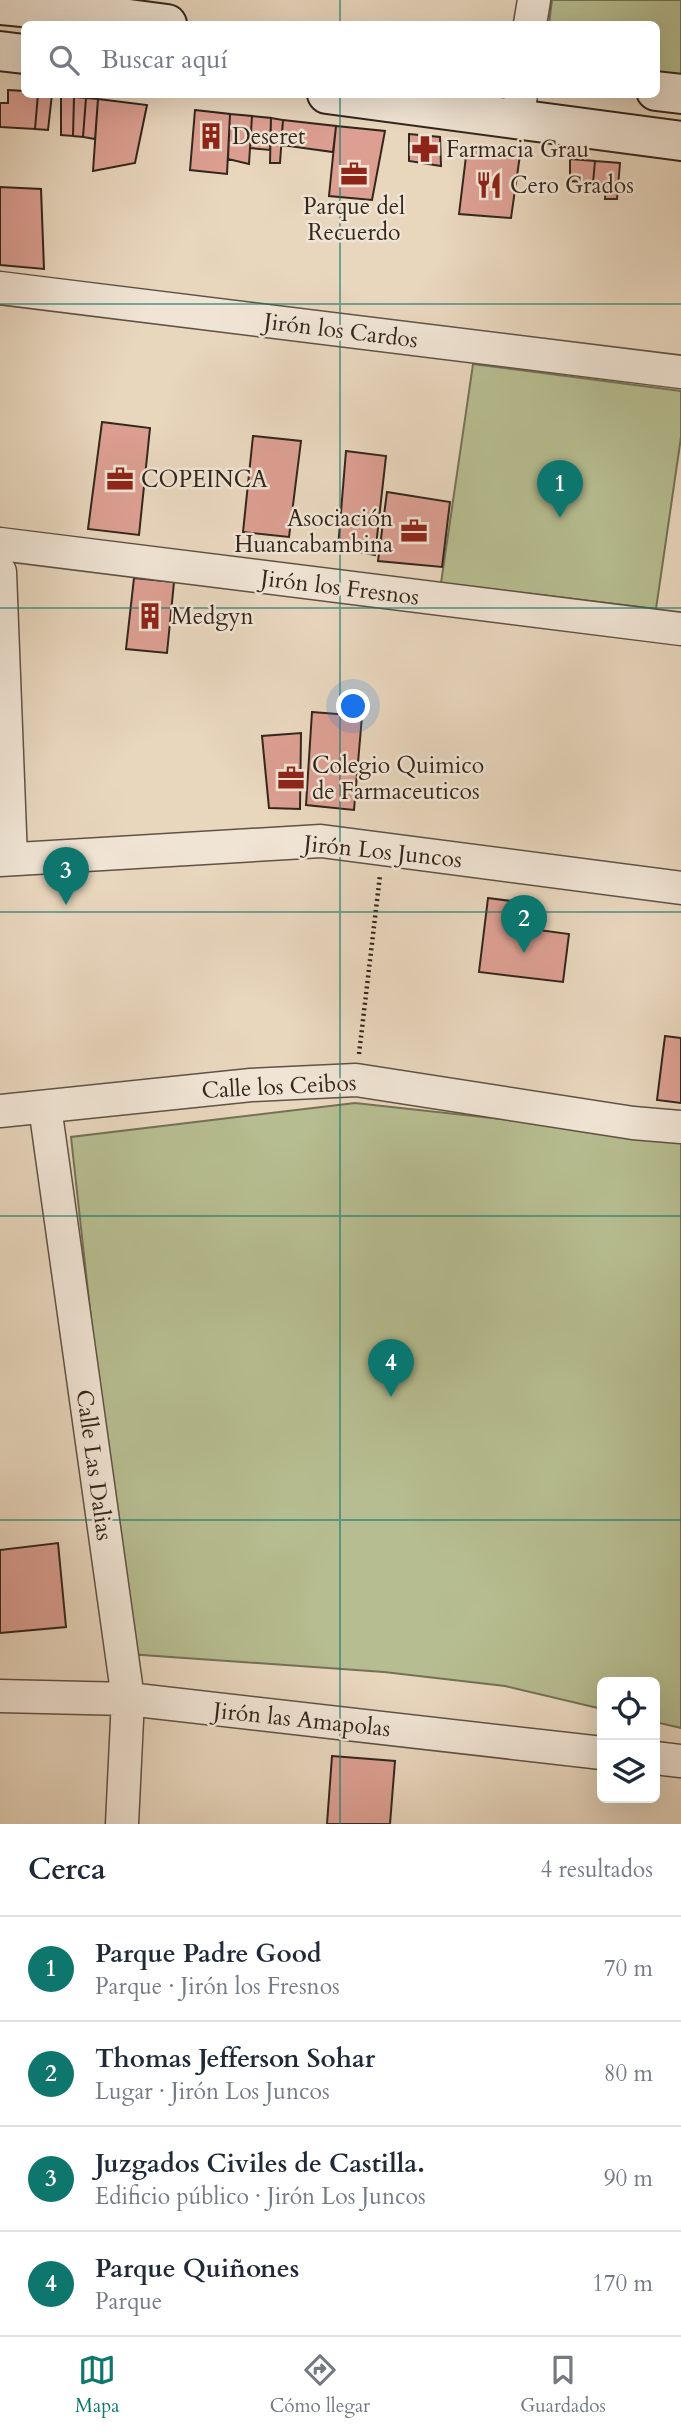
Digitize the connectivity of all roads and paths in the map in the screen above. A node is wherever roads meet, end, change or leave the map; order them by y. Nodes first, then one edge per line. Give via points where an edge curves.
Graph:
1 (534, 0) edge
2 (0, 5) edge
3 (144, 21) edge
4 (530, 21) edge
5 (0, 51) edge
6 (21, 54) edge
7 (660, 91) edge
8 (681, 94) edge
9 (386, 98) edge
10 (519, 107) edge
11 (681, 141) edge
12 (0, 288) edge
13 (681, 372) edge
14 (0, 544) edge
15 (0, 572) edge
16 (681, 629) edge
17 (383, 848) junction
18 (5, 860) edge
19 (681, 888) edge
20 (356, 1080) junction
21 (45, 1107) junction
22 (0, 1111) edge
23 (681, 1126) edge
24 (0, 1696) edge
25 (128, 1699) junction
26 (597, 1752) edge
27 (660, 1759) edge
28 (681, 1761) edge
29 (122, 1824) edge

1 - 4 street
2 - 3 main road
5 - 6 main road
7 - 8 main road
9 - 10 main road
10 - 11 main road
12 - 13 street, Jirón los Cardos
14 - 16 street, Jirón los Fresnos
15 - 18 street
17 - 18 street, Jirón Los Juncos via 321,841
17 - 19 street, Jirón Los Juncos
17 - 20 path
20 - 21 street, Calle los Ceibos via 251,1085
20 - 23 street, Calle los Ceibos via 633,1123
21 - 22 street, Calle los Ceibos
21 - 25 street, Calle Las Dalias
24 - 25 street, Jirón las Amapolas
25 - 26 street, Jirón las Amapolas
25 - 29 street, Calle Las Dalias
27 - 28 street

